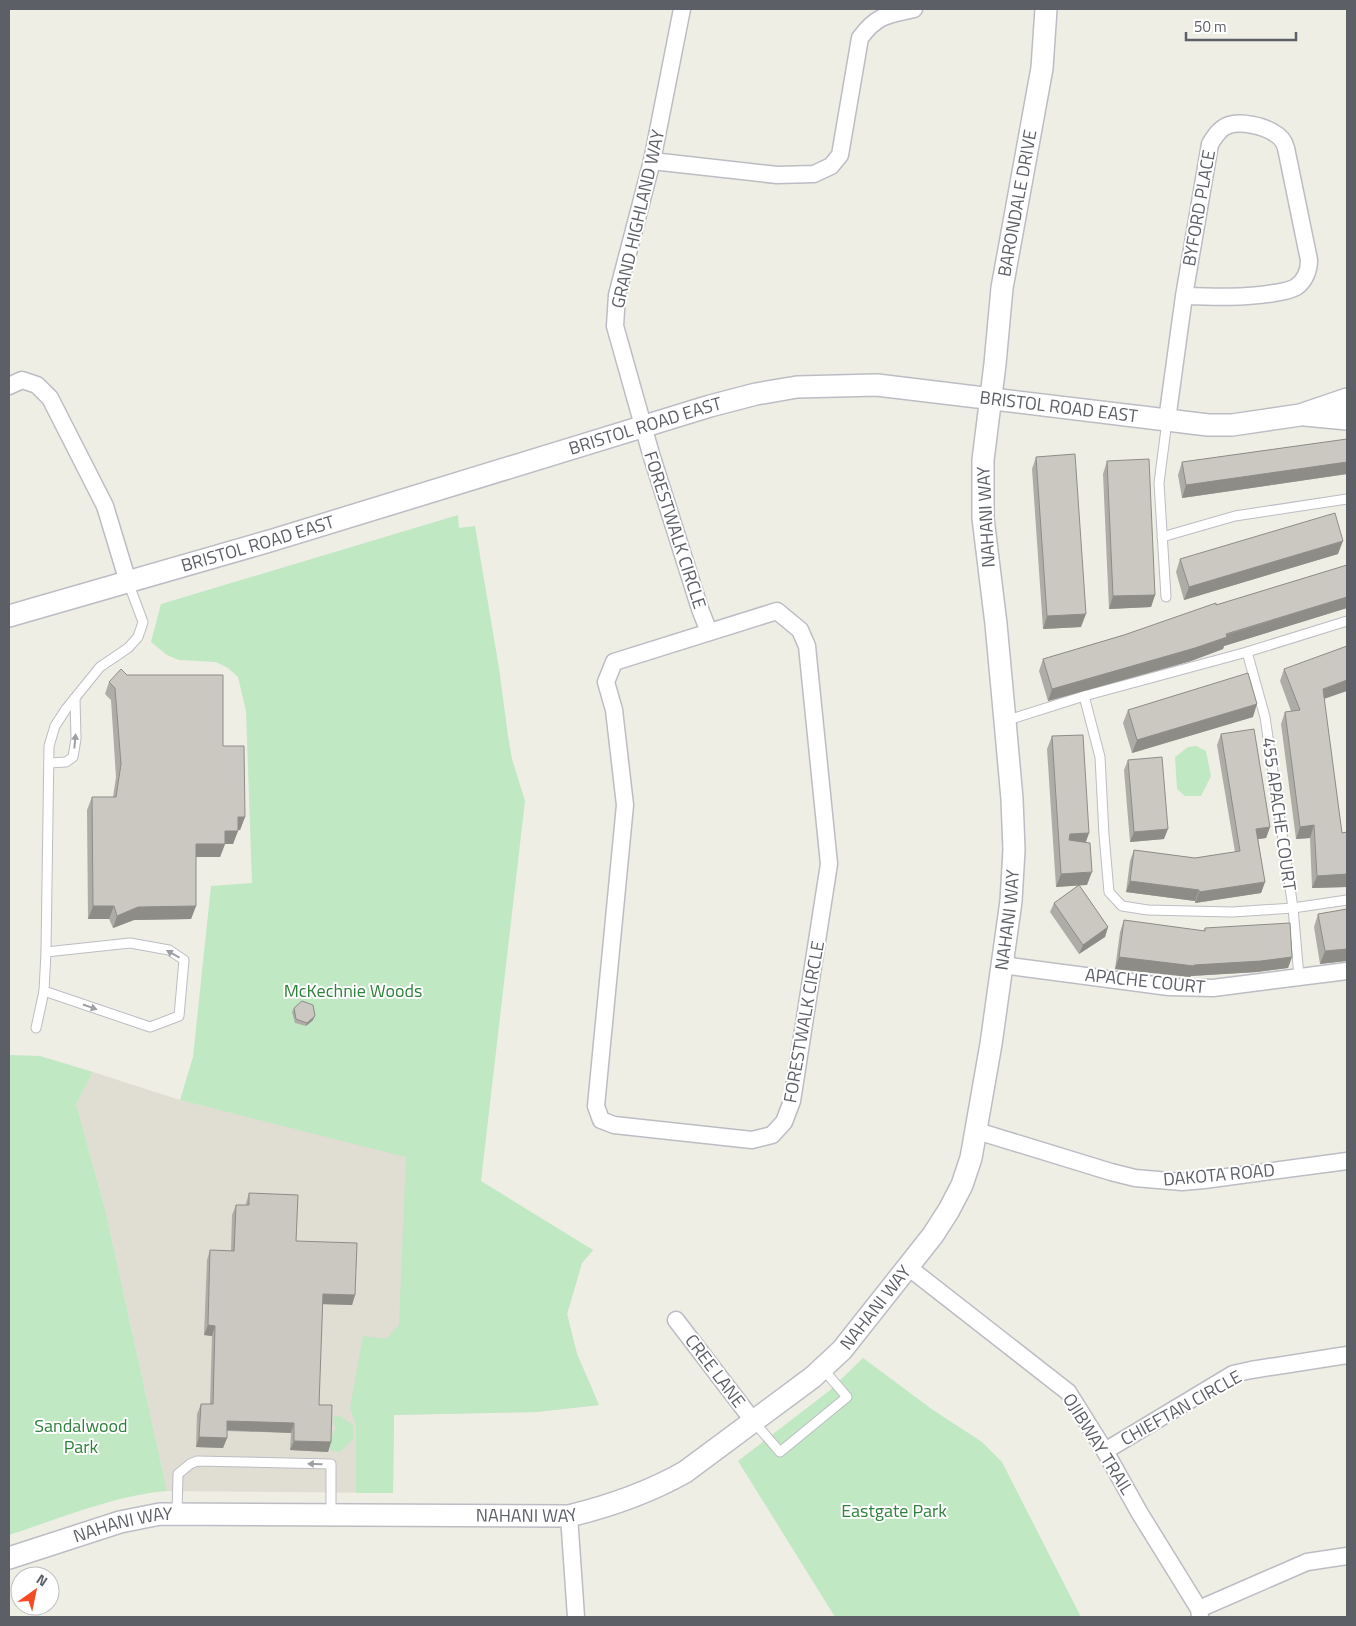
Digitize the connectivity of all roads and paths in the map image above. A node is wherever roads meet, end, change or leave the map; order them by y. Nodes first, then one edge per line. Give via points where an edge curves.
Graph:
1 (682, 9) edge
2 (914, 9) edge
3 (1046, 9) edge
4 (652, 161) junction
5 (1184, 296) junction
6 (9, 386) edge
7 (990, 398) junction
8 (1347, 398) edge
9 (1300, 415) junction
10 (1347, 419) edge
11 (1167, 420) junction
12 (643, 427) junction
13 (1347, 499) edge
14 (1162, 538) junction
15 (128, 582) junction
16 (1166, 597) dead end
17 (9, 616) edge
18 (1347, 621) edge
19 (709, 632) junction
20 (1247, 652) junction
21 (1084, 696) junction
22 (74, 698) junction
23 (1005, 721) junction
24 (49, 763) junction
25 (1347, 900) edge
26 (1293, 908) junction
27 (46, 952) junction
28 (1002, 964) junction
29 (1347, 971) edge
30 (1299, 977) junction
31 (44, 991) junction
32 (36, 1028) dead end
33 (977, 1131) junction
34 (1347, 1161) edge
35 (908, 1267) junction
36 (676, 1320) dead end
37 (1347, 1355) edge
38 (823, 1369) junction
39 (754, 1422) junction
40 (1105, 1451) junction
41 (177, 1513) junction
42 (331, 1514) junction
43 (569, 1516) junction
44 (1347, 1556) edge
45 (9, 1558) edge
46 (1200, 1613) edge
47 (576, 1617) edge

1 - 4 street, GRAND HIGHLAND WAY
2 - 4 street via 886,15 870,24 860,38 840,155 831,166 814,174 777,175
3 - 7 street, BARONDALE DRIVE via 1042,68 1002,288
4 - 12 street, GRAND HIGHLAND WAY via 617,295 615,326
5 - 5 street, BYFORD PLACE via 1210,144 1219,131 1231,124 1242,123 1274,132 1286,148 1309,260 1305,277 1297,287 1287,291 1235,298
5 - 11 street, BYFORD PLACE
6 - 15 street via 22,380 37,385 50,398 105,506
7 - 11 street, BRISTOL ROAD EAST
7 - 12 street, BRISTOL ROAD EAST via 876,385 797,387 726,401
7 - 23 street, NAHANI WAY via 982,507
8 - 9 street, BRISTOL ROAD EAST
9 - 10 street, BRISTOL ROAD EAST
9 - 11 street, BRISTOL ROAD EAST via 1232,425
11 - 14 lane via 1159,483
12 - 15 street, BRISTOL ROAD EAST
12 - 19 street, FORESTWALK CIRCLE
13 - 14 lane via 1235,516
14 - 16 lane
15 - 17 street, BRISTOL ROAD EAST
15 - 22 lane via 143,622 138,637 100,667
18 - 20 lane
19 - 19 street, FORESTWALK CIRCLE via 614,662 606,682 614,710 625,805 596,1106 601,1120 614,1125 752,1140 772,1135 784,1122 792,1101 829,864 807,646 800,630 777,612
20 - 21 lane
20 - 26 lane, 455 APACHE COURT via 1265,717
21 - 23 lane
21 - 26 lane via 1100,757 1109,892 1122,906 1148,910 1232,912
22 - 24 lane via 55,726 49,746
24 -> 22 lane via 66,762 73,757 76,739
23 - 28 street, NAHANI WAY via 1014,850
24 - 27 lane
25 - 26 lane
26 - 30 lane, 455 APACHE COURT
27 - 31 lane
31 -> 27 lane via 150,1027 179,1016 184,960 169,950 130,943
28 - 30 street, APACHE COURT via 1185,988 1213,988
28 - 33 street, NAHANI WAY
29 - 30 street, APACHE COURT
31 - 32 lane
33 - 34 street, DAKOTA ROAD via 1111,1172 1156,1180 1182,1182
33 - 35 street, NAHANI WAY via 962,1186
35 - 38 street, NAHANI WAY
35 - 40 street, OJIBWAY TRAIL via 1068,1392
36 - 39 street, CREE LANE
37 - 40 street, CHIEFTAN CIRCLE via 1233,1374
38 - 39 street, NAHANI WAY
38 - 39 lane via 847,1397 780,1452
39 - 43 street, NAHANI WAY via 692,1468 662,1485 623,1501
40 - 46 street, OJIBWAY TRAIL
41 - 42 street, NAHANI WAY
42 -> 41 lane via 331,1464 197,1461 178,1474
41 - 45 street, NAHANI WAY via 120,1522
42 - 43 street, NAHANI WAY
43 - 47 street
44 - 46 street via 1307,1562

